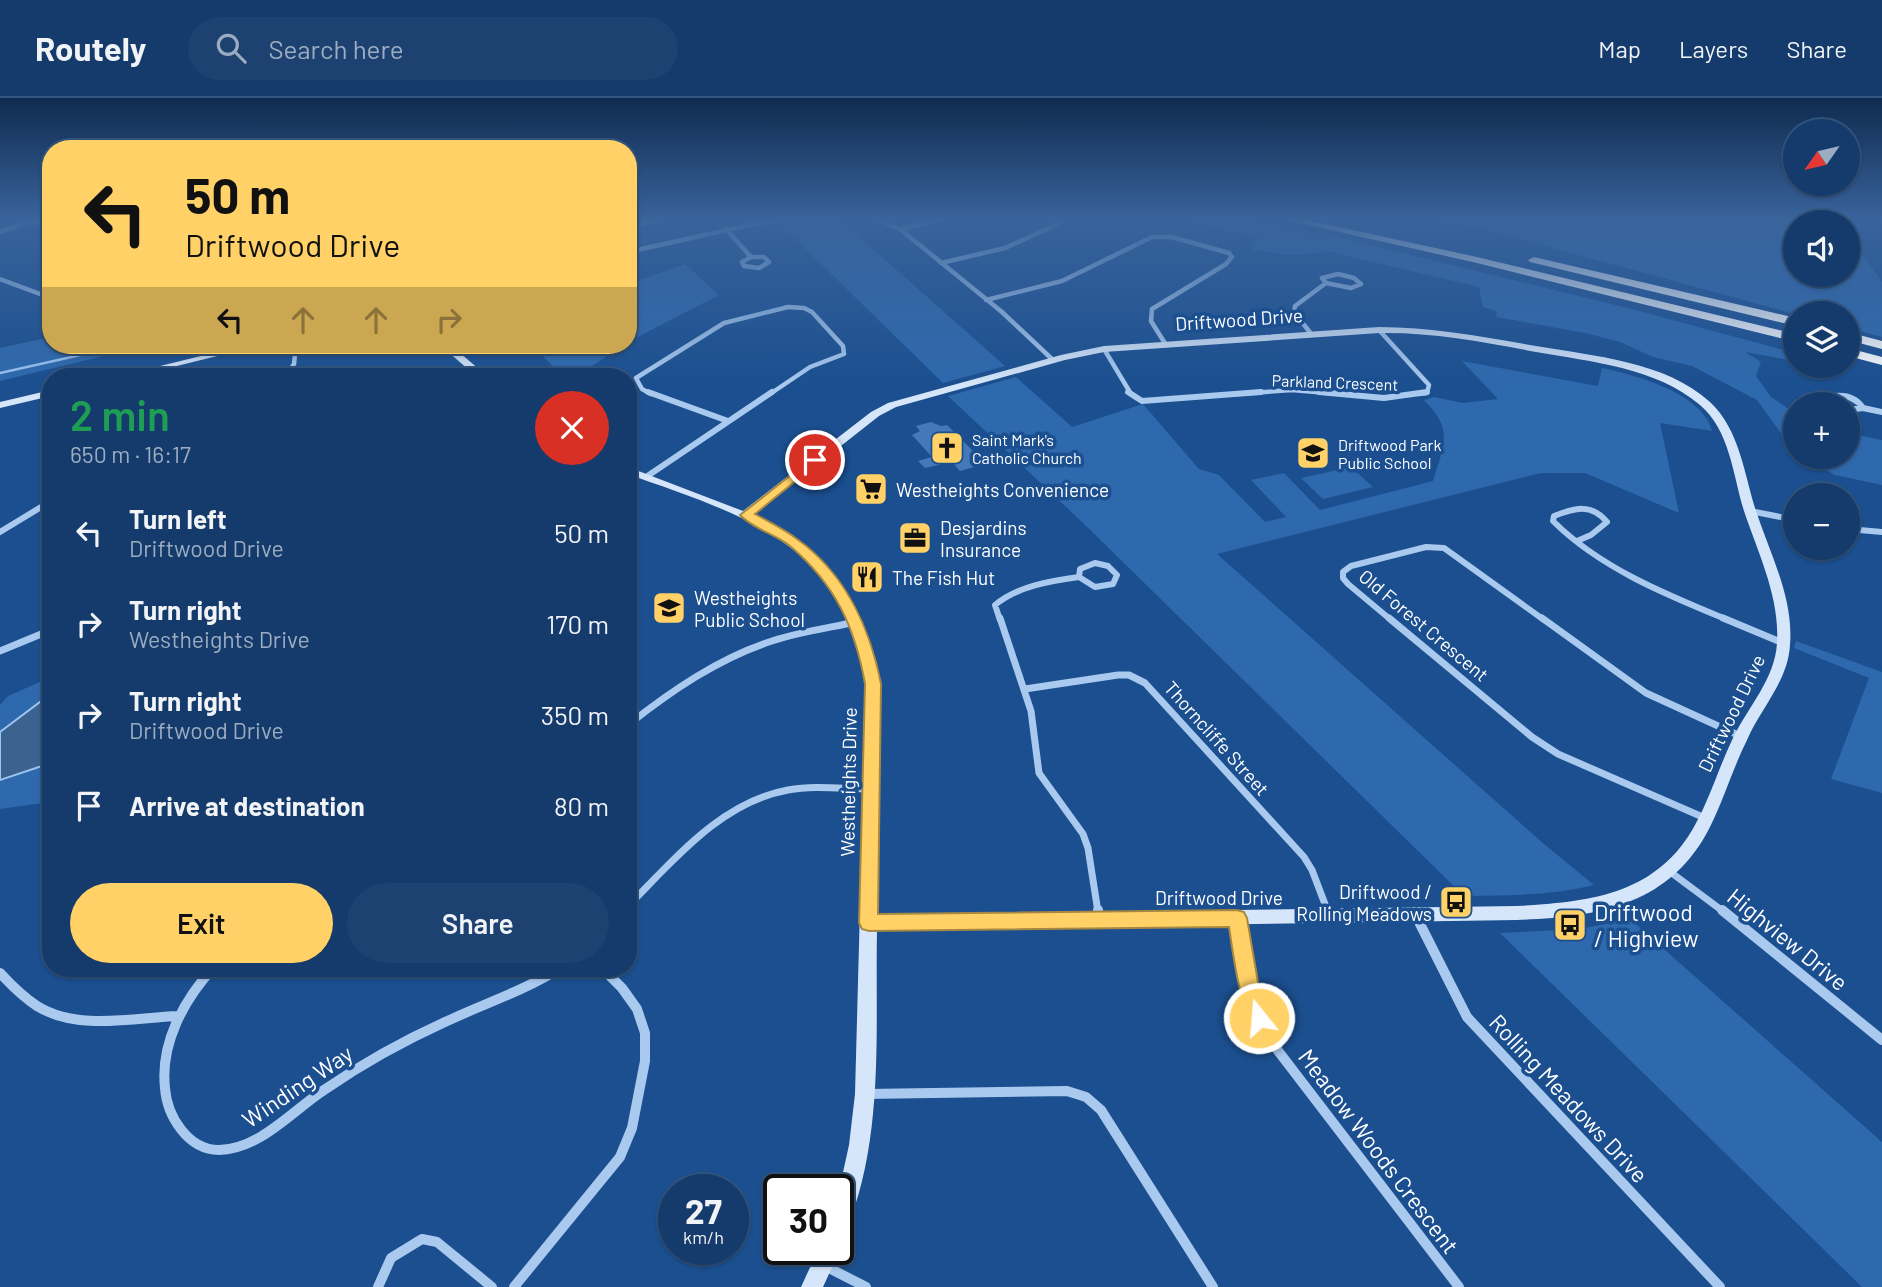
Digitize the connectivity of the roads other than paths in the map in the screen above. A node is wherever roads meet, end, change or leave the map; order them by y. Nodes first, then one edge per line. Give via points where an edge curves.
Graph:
1 (954, 273) edge
2 (1077, 273) edge
3 (1209, 273) edge
4 (1531, 273) edge
5 (1592, 273) edge
6 (0, 279) edge
7 (1326, 283) junction
8 (42, 295) edge
9 (986, 300) junction
10 (1783, 319) edge
11 (1379, 330) junction
12 (1312, 335) junction
13 (1783, 335) edge
14 (1860, 339) edge
15 (1166, 345) junction
16 (1882, 345) edge
17 (1104, 349) junction
18 (218, 354) edge
19 (456, 354) edge
20 (1860, 355) edge
21 (1053, 360) junction
22 (1882, 361) edge
23 (158, 368) edge
24 (473, 368) edge
25 (637, 377) edge
26 (637, 385) edge
27 (42, 395) edge
28 (1860, 404) edge
29 (0, 405) edge
30 (1860, 408) edge
31 (1863, 408) junction
32 (1882, 412) edge
33 (728, 421) junction
34 (637, 474) edge
35 (646, 477) junction
36 (42, 506) edge
37 (1750, 512) junction
38 (746, 515) junction
39 (1783, 518) edge
40 (1860, 530) edge
41 (1882, 531) edge
42 (0, 532) edge
43 (1577, 541) junction
44 (1079, 577) junction
45 (856, 622) junction
46 (42, 634) edge
47 (1784, 643) junction
48 (0, 651) edge
49 (1025, 689) junction
50 (637, 718) edge
51 (1740, 737) junction
52 (870, 789) junction
53 (1705, 818) junction
54 (1668, 870) junction
55 (637, 898) edge
56 (1416, 916) junction
57 (1330, 917) junction
58 (1237, 918) junction
59 (1099, 919) junction
60 (869, 923) junction
61 (0, 973) edge
62 (206, 977) edge
63 (544, 977) edge
64 (611, 977) edge
65 (177, 1016) junction
66 (1882, 1040) edge
67 (865, 1094) junction
68 (854, 1176) edge
69 (822, 1265) edge
70 (837, 1265) edge
71 (378, 1287) edge
72 (492, 1287) edge
73 (514, 1287) edge
74 (812, 1287) edge
75 (866, 1287) edge
76 (1213, 1287) edge
77 (1459, 1287) edge
78 (1720, 1287) edge

1 - 9 street
2 - 9 street
3 - 15 street via 1152,309 1151,321
4 - 13 highway
5 - 10 highway
6 - 8 street
7 - 7 street via 1351,288 1361,284 1333,274 1322,278
7 - 12 street via 1293,309
9 - 21 street
11 - 12 street, Driftwood Drive
11 - 17 street, Parkland Crescent via 1429,385 1427,393 1384,398 1292,390 1142,401 1128,392
11 - 37 street, Driftwood Drive via 1439,332 1602,361 1674,385 1705,403 1727,433
12 - 15 street, Driftwood Drive
14 - 16 highway
15 - 17 street, Driftwood Drive
17 - 21 street, Driftwood Drive
18 - 23 street
19 - 24 street
20 - 22 highway
21 - 38 street, Driftwood Drive via 892,405
25 - 33 street via 724,323 788,307 812,312 843,346 844,355 810,367
26 - 33 street via 653,395
27 - 29 street
28 - 31 street
30 - 31 street
31 - 32 street
33 - 35 street
34 - 35 street, Westheights Drive
35 - 38 street, Westheights Drive
36 - 42 street
37 - 39 street
37 - 47 street, Driftwood Drive via 1779,591
38 - 45 street, Westheights Drive via 793,542 813,561 841,594
40 - 41 street
43 - 43 street via 1601,529 1607,522 1604,516 1587,507 1554,516 1557,527
43 - 47 street via 1664,595
44 - 44 street via 1089,586 1103,587 1113,584 1117,575 1108,565 1095,563 1083,566
44 - 49 street via 1008,595 995,605
45 - 50 street via 750,650
45 - 52 street, Westheights Drive via 873,684
46 - 48 street
47 - 51 street, Driftwood Drive via 1780,664
49 - 57 street, Thorncliffe Street via 1118,675 1145,683 1304,857
49 - 59 street via 1039,773 1083,834
51 - 53 street, Driftwood Drive
51 - 53 street, Old Forest Crescent via 1646,693 1444,548 1426,547 1343,572 1348,584 1532,737 1558,754
52 - 55 street via 790,790 760,797 726,814
52 - 60 street, Westheights Drive
53 - 54 street, Driftwood Drive via 1686,853
54 - 56 street, Driftwood Drive via 1642,890 1585,908
54 - 66 street, Highview Drive
56 - 57 street, Driftwood Drive
56 - 78 street, Rolling Meadows Drive via 1467,1017
57 - 58 street, Driftwood Drive
58 - 59 street, Driftwood Drive
58 - 77 street, Meadow Woods Crescent via 1249,988 1272,1043
59 - 60 street, Driftwood Drive
60 - 67 street, Westheights Drive
61 - 65 street via 25,999 50,1013 98,1019
62 - 65 street, Winding Way
63 - 65 street, Winding Way via 383,1052 258,1138 219,1151 203,1149 169,1113 164,1082
64 - 73 street via 637,1009 645,1032 645,1061 632,1128 603,1181
67 - 68 street, Westheights Drive
67 - 76 street via 1068,1091 1086,1097 1101,1110
69 - 74 street
70 - 75 street
71 - 72 street via 391,1258 422,1239 437,1242

